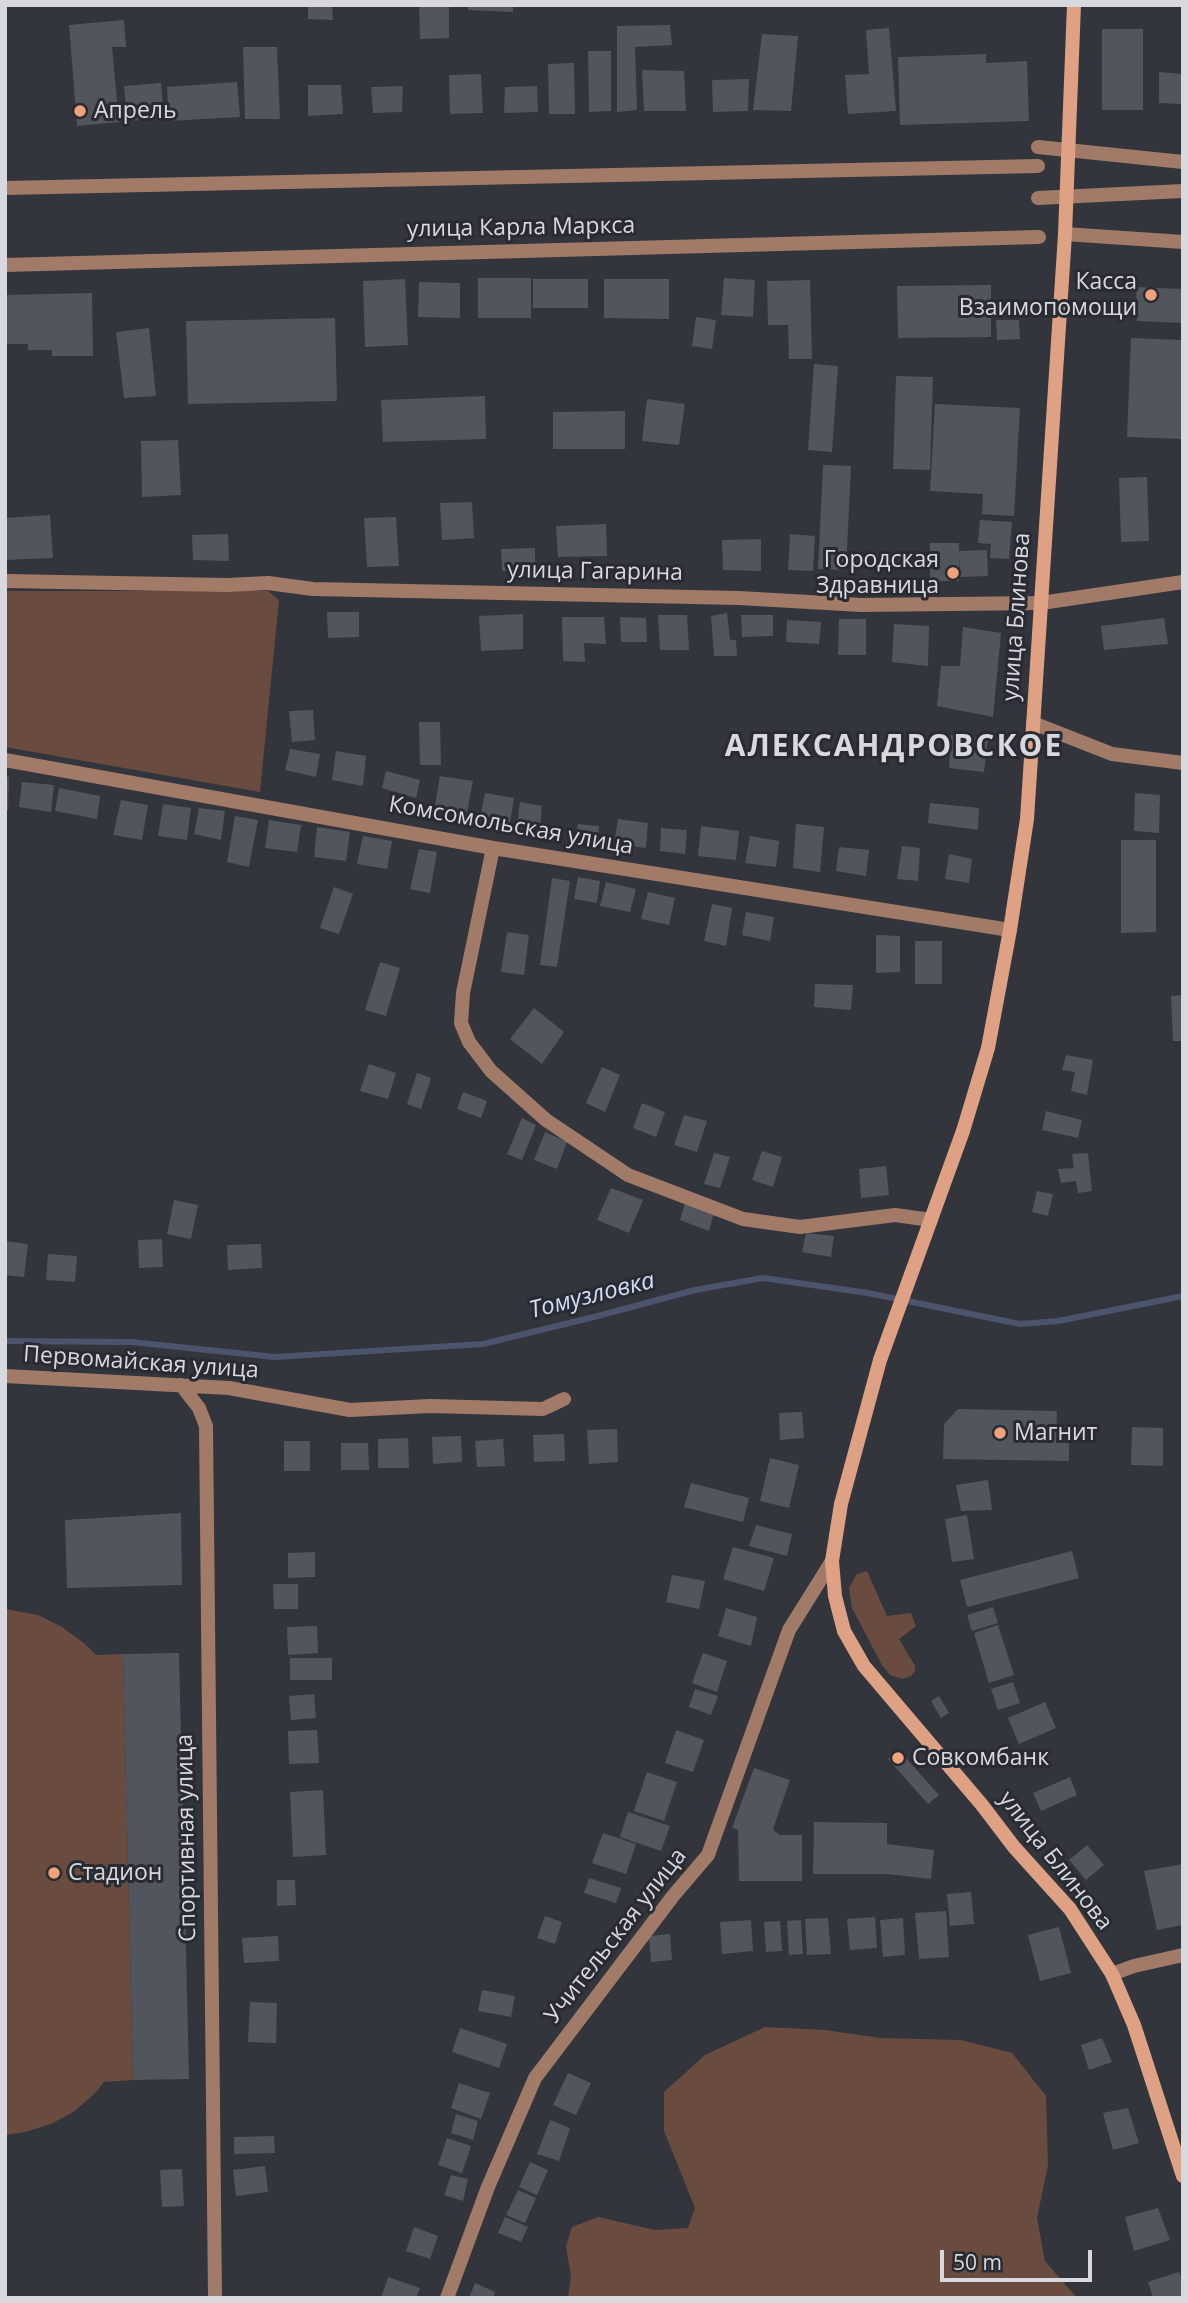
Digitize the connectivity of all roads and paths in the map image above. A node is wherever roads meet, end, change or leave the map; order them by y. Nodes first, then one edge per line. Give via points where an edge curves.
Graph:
1 (1074, 5) edge
2 (1038, 147) dead end
3 (1068, 149) junction
4 (1183, 162) edge
5 (1038, 166) dead end
6 (5, 188) edge
7 (1183, 191) edge
8 (1066, 197) junction
9 (1038, 198) dead end
10 (1065, 234) junction
11 (1038, 237) dead end
12 (1183, 242) edge
13 (5, 265) edge
14 (5, 581) edge
15 (1183, 582) edge
16 (1041, 603) junction
17 (1033, 723) junction
18 (5, 760) edge
19 (1183, 763) edge
20 (493, 848) junction
21 (1010, 930) junction
22 (931, 1220) junction
23 (5, 1376) edge
24 (181, 1385) junction
25 (564, 1399) dead end
26 (832, 1561) junction
27 (1183, 1955) edge
28 (1112, 1975) junction
29 (1183, 2176) edge
30 (215, 2298) edge
31 (447, 2298) edge

1 - 3 main road, улица Блинова
2 - 3 street
3 - 4 street
3 - 8 main road, улица Блинова
5 - 6 street
7 - 8 street
8 - 9 street
8 - 10 main road, улица Блинова
10 - 12 street
10 - 16 main road, улица Блинова
11 - 13 street, улица Карла Маркса
14 - 16 street, улица Гагарина via 268,583 313,590 861,604
15 - 16 street, улица Гагарина
16 - 17 main road, улица Блинова
17 - 19 street via 1112,754
17 - 21 main road, улица Блинова via 1027,819
18 - 20 street, Комсомольская улица
20 - 21 street, Комсомольская улица
20 - 22 street via 461,1023 491,1071 546,1120 628,1175 743,1219 800,1227 895,1215
21 - 22 main road, улица Блинова via 988,1048
22 - 26 main road, улица Блинова via 880,1360 841,1504
23 - 24 street, Первомайская улица
24 - 25 street, Первомайская улица via 229,1388 350,1410 429,1406 543,1409
24 - 30 street, Спортивная улица via 206,1426
26 - 28 main road, улица Блинова via 844,1631 864,1666 1070,1909
26 - 31 street, Учительская улица via 789,1630 708,1855 536,2078 488,2187
27 - 28 street
28 - 29 main road, улица Блинова via 1134,2025

